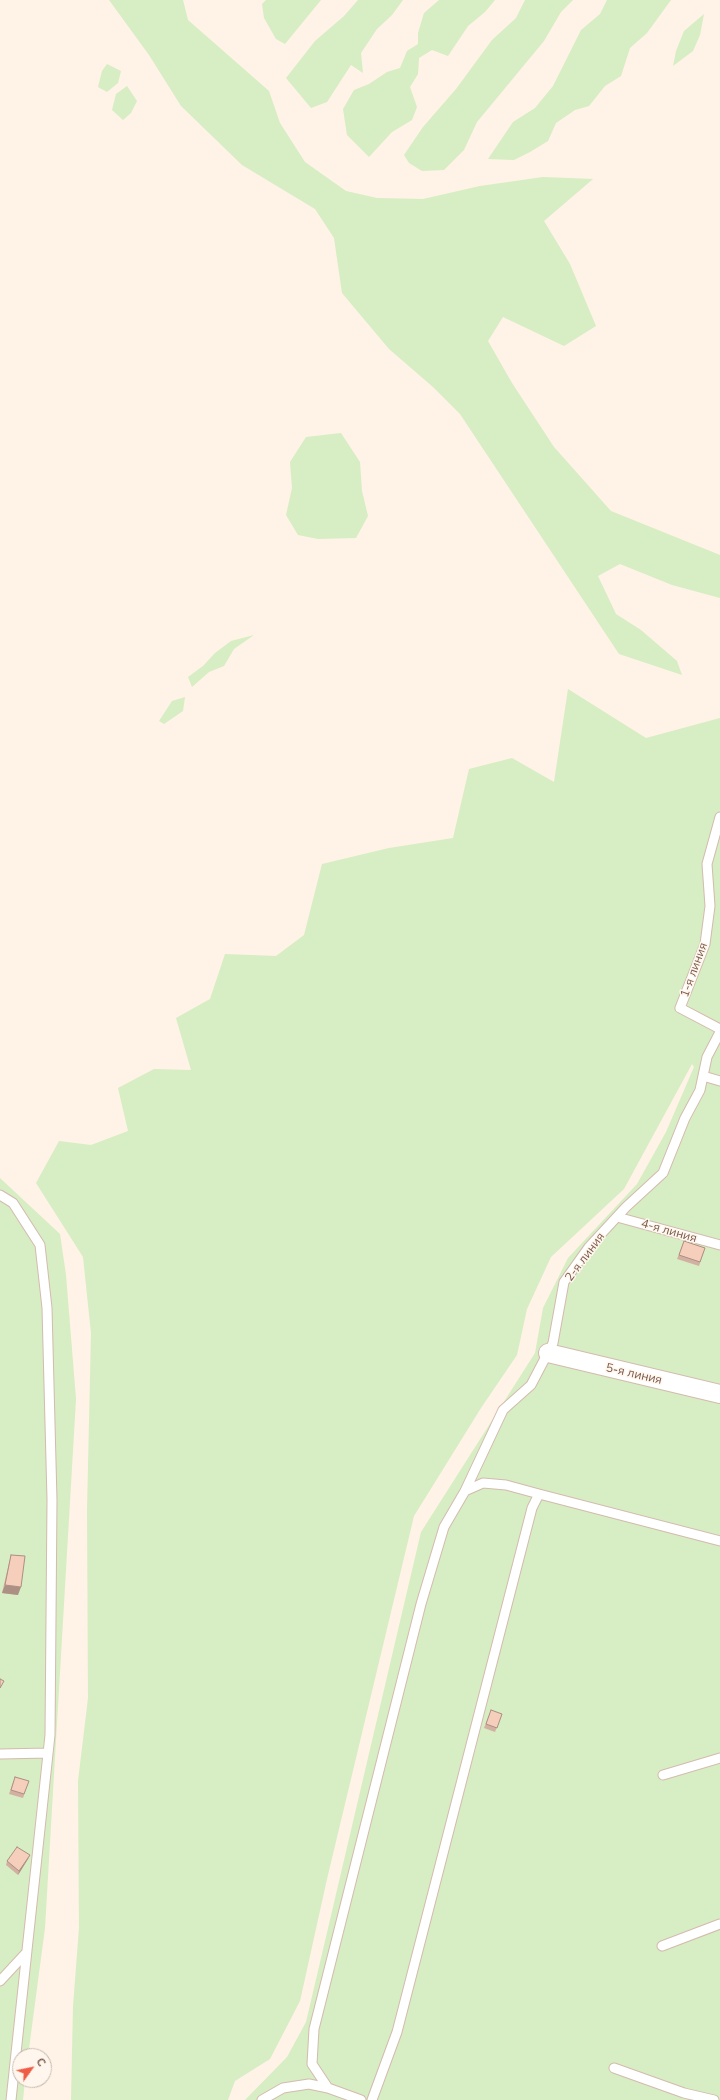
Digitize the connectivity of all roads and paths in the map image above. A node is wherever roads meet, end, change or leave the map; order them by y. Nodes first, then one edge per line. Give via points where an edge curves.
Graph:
1 (720, 817) edge
2 (720, 1029) edge
3 (720, 1032) edge
4 (703, 1076) junction
5 (720, 1081) edge
6 (0, 1195) edge
7 (617, 1217) junction
8 (720, 1245) edge
9 (548, 1353) junction
10 (720, 1394) edge
11 (465, 1491) junction
12 (539, 1494) junction
13 (720, 1541) edge
14 (48, 1753) junction
15 (0, 1754) edge
16 (720, 1758) edge
17 (663, 1775) dead end
18 (720, 1924) edge
19 (662, 1946) dead end
20 (26, 1953) junction
21 (0, 1981) edge
22 (614, 2068) dead end
23 (328, 2088) junction
24 (11, 2100) edge
25 (262, 2100) edge
26 (361, 2100) edge
27 (372, 2100) edge
28 (714, 2100) edge

1 - 2 lane, 1-я линия via 708,864 710,906 705,944 680,1008
3 - 4 lane, 2-я линия via 707,1057
4 - 5 lane
4 - 7 lane, 2-я линия via 700,1090 685,1118 663,1173
6 - 14 lane via 13,1203 40,1245 47,1308 52,1500
7 - 8 lane, 4-я линия
7 - 9 lane, 2-я линия via 588,1247 564,1282 553,1343
9 - 10 street, 5-я линия
9 - 11 lane, 2-я линия via 531,1385 503,1410
11 - 12 lane via 483,1483
11 - 23 lane, 2-я линия via 444,1527 420,1604 314,2029 312,2064
12 - 13 lane
12 - 27 lane via 532,1508 397,2032
14 - 15 lane
14 - 20 lane
16 - 17 lane
18 - 19 lane
20 - 21 lane
20 - 24 lane
22 - 28 lane via 684,2093
23 - 25 lane via 309,2084 283,2088
23 - 26 lane

